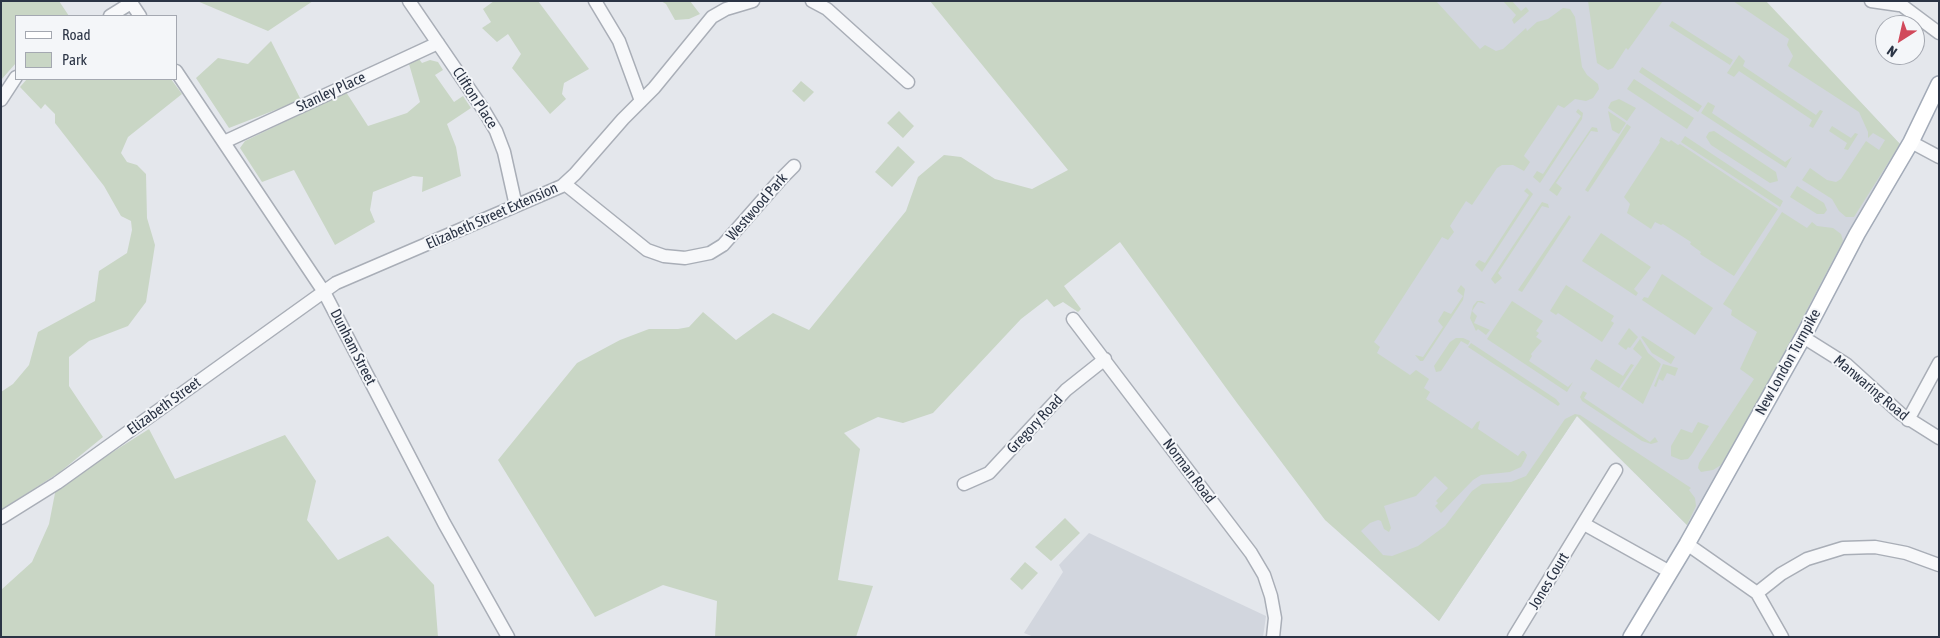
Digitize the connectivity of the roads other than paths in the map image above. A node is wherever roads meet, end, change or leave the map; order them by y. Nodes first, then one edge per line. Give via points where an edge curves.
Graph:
1 (409, 1) edge
2 (596, 1) edge
3 (753, 1) edge
4 (812, 1) edge
5 (1871, 1) edge
6 (130, 2) edge
7 (1898, 3) edge
8 (111, 15) edge
9 (139, 15) edge
10 (1939, 33) edge
11 (438, 43) junction
12 (178, 74) edge
13 (15, 79) edge
14 (908, 82) dead end
15 (1939, 84) edge
16 (1, 100) edge
17 (641, 101) junction
18 (224, 142) junction
19 (1911, 142) junction
20 (1939, 157) edge
21 (794, 166) dead end
22 (565, 184) junction
23 (516, 206) junction
24 (324, 292) junction
25 (1072, 319) dead end
26 (1803, 337) junction
27 (1105, 359) junction
28 (1939, 364) edge
29 (1908, 420) junction
30 (1939, 438) edge
31 (1616, 470) dead end
32 (964, 484) dead end
33 (1, 518) edge
34 (1584, 524) junction
35 (1687, 544) junction
36 (1939, 565) edge
37 (1670, 572) junction
38 (1757, 593) junction
39 (508, 637) edge
40 (1273, 637) edge
41 (1514, 637) edge
42 (1631, 637) edge
43 (1782, 637) edge

1 - 11 street, Clifton Place
2 - 17 street via 619,41
3 - 17 street, Elizabeth Street Extension via 714,15
4 - 14 street via 827,8
5 - 7 street
6 - 8 street
6 - 9 street
7 - 10 street
11 - 18 street, Stanley Place
11 - 23 street, Clifton Place via 496,131
12 - 18 street, Dunham Street
13 - 16 street
15 - 19 main road, New London Turnpike
17 - 22 street, Elizabeth Street Extension
18 - 24 street, Dunham Street
19 - 20 street
19 - 26 main road, New London Turnpike via 1857,234
21 - 22 street, Westwood Park via 723,245 710,253 685,258 647,250
22 - 23 street, Elizabeth Street Extension
23 - 24 street, Elizabeth Street Extension via 336,283
24 - 33 street, Elizabeth Street via 57,483
24 - 39 street, Dunham Street via 435,506
25 - 27 street, Norman Road
26 - 29 street, Manwaring Road via 1853,370
26 - 35 main road, New London Turnpike
27 - 32 street, Gregory Road via 1068,387 989,474
27 - 40 street, Norman Road via 1260,568 1273,606
28 - 29 street
29 - 30 street, Manwaring Road
31 - 34 street, Jones Court
34 - 37 street
34 - 41 street, Jones Court
35 - 37 main road, New London Turnpike
35 - 38 street
36 - 38 street via 1906,553 1875,547 1843,548 1807,559
37 - 42 main road, New London Turnpike
38 - 43 street

